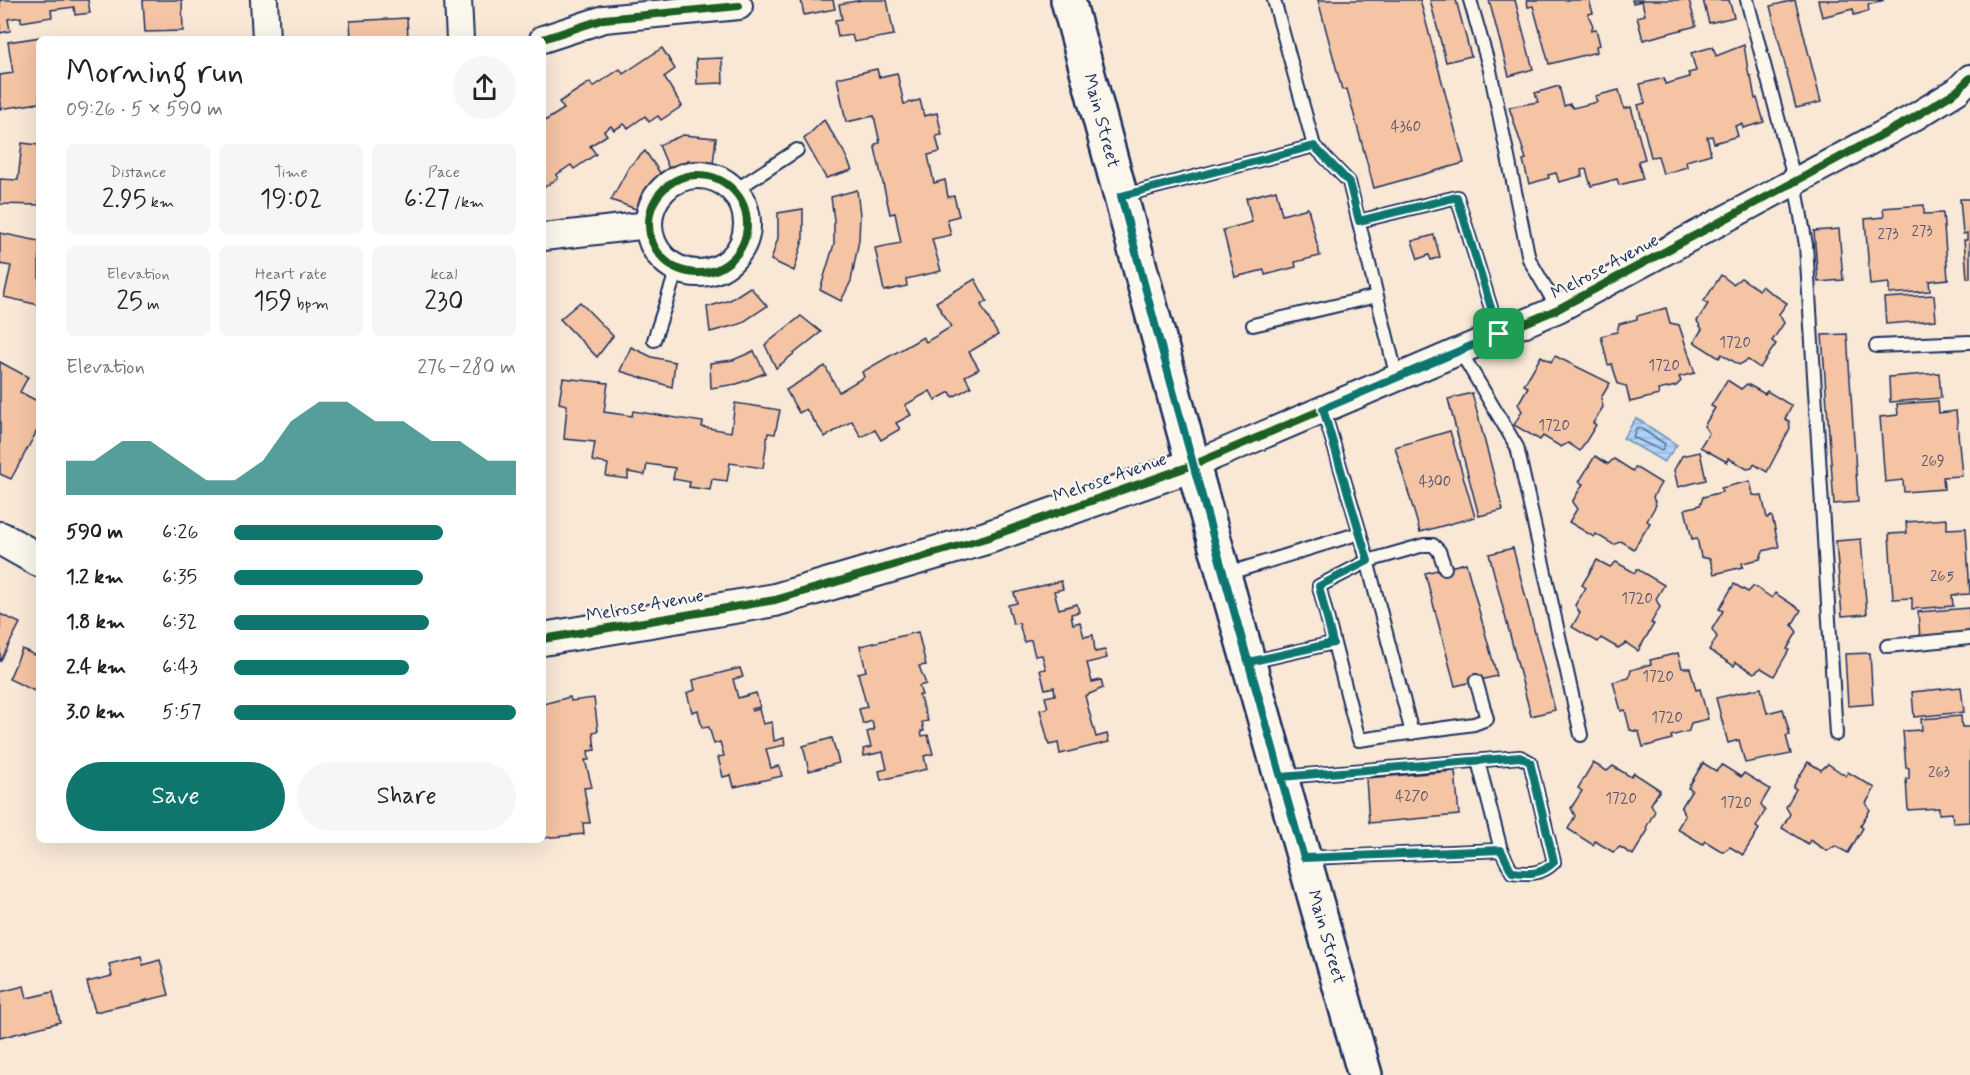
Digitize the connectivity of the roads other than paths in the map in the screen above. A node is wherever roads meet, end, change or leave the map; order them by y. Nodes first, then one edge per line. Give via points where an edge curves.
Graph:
1 (264, 0) edge
2 (458, 0) edge
3 (1068, 0) edge
4 (1274, 0) edge
5 (1470, 0) edge
6 (1747, 0) edge
7 (739, 6) dead end
8 (266, 36) edge
9 (460, 36) edge
10 (546, 38) edge
11 (1970, 78) edge
12 (1314, 146) junction
13 (797, 150) dead end
14 (1795, 182) junction
15 (734, 191) junction
16 (1121, 196) junction
17 (1359, 221) junction
18 (649, 225) junction
19 (546, 237) edge
20 (677, 268) junction
21 (1377, 296) junction
22 (1558, 309) junction
23 (1253, 325) dead end
24 (1499, 334) junction
25 (654, 340) dead end
26 (1970, 342) edge
27 (1876, 346) dead end
28 (1460, 351) junction
29 (1397, 378) junction
30 (1323, 409) junction
31 (1193, 465) junction
32 (1360, 533) junction
33 (0, 538) edge
34 (36, 558) edge
35 (1368, 561) junction
36 (1445, 568) dead end
37 (1224, 575) junction
38 (546, 638) edge
39 (1970, 638) edge
40 (1333, 643) junction
41 (1887, 646) dead end
42 (1249, 662) junction
43 (1476, 681) dead end
44 (1412, 733) junction
45 (1836, 734) dead end
46 (1581, 735) dead end
47 (1478, 761) junction
48 (1281, 777) junction
49 (1501, 850) junction
50 (1304, 858) junction
51 (1365, 1075) edge

1 - 8 street
2 - 9 street
3 - 16 main road, Main Street
4 - 12 lane
5 - 22 lane via 1490,70 1529,260
6 - 14 lane
7 - 10 street via 604,19
11 - 14 street, Melrose Avenue via 1957,92
12 - 16 lane
12 - 17 lane via 1349,182
13 - 15 lane
14 - 22 street, Melrose Avenue
14 - 45 lane via 1806,246
15 - 18 street via 721,180 705,175 688,176 673,182 660,194
15 - 20 street via 743,203 747,233 733,260 706,273
16 - 31 main road, Main Street
17 - 21 lane
17 - 24 lane via 1457,197
18 - 19 street
18 - 20 street via 657,250
20 - 25 lane
21 - 23 lane
21 - 29 lane
22 - 24 street, Melrose Avenue
24 - 28 street, Melrose Avenue
26 - 27 lane
28 - 29 street, Melrose Avenue
28 - 46 lane via 1517,447
29 - 30 street, Melrose Avenue
30 - 31 street, Melrose Avenue
30 - 32 lane
31 - 37 main road, Main Street
31 - 38 street, Melrose Avenue via 986,538 775,600
32 - 35 lane
32 - 37 lane
33 - 34 street
35 - 36 lane via 1432,545 1439,551
35 - 40 lane via 1319,586
35 - 44 lane
37 - 42 main road, Main Street
39 - 41 lane
40 - 42 lane
40 - 44 lane via 1359,740
42 - 48 main road, Main Street
43 - 44 lane via 1487,719
47 - 48 lane
47 - 49 lane
47 - 49 lane via 1520,757 1530,762 1554,862 1545,871 1512,872
48 - 50 main road, Main Street
49 - 50 lane
50 - 51 main road, Main Street

